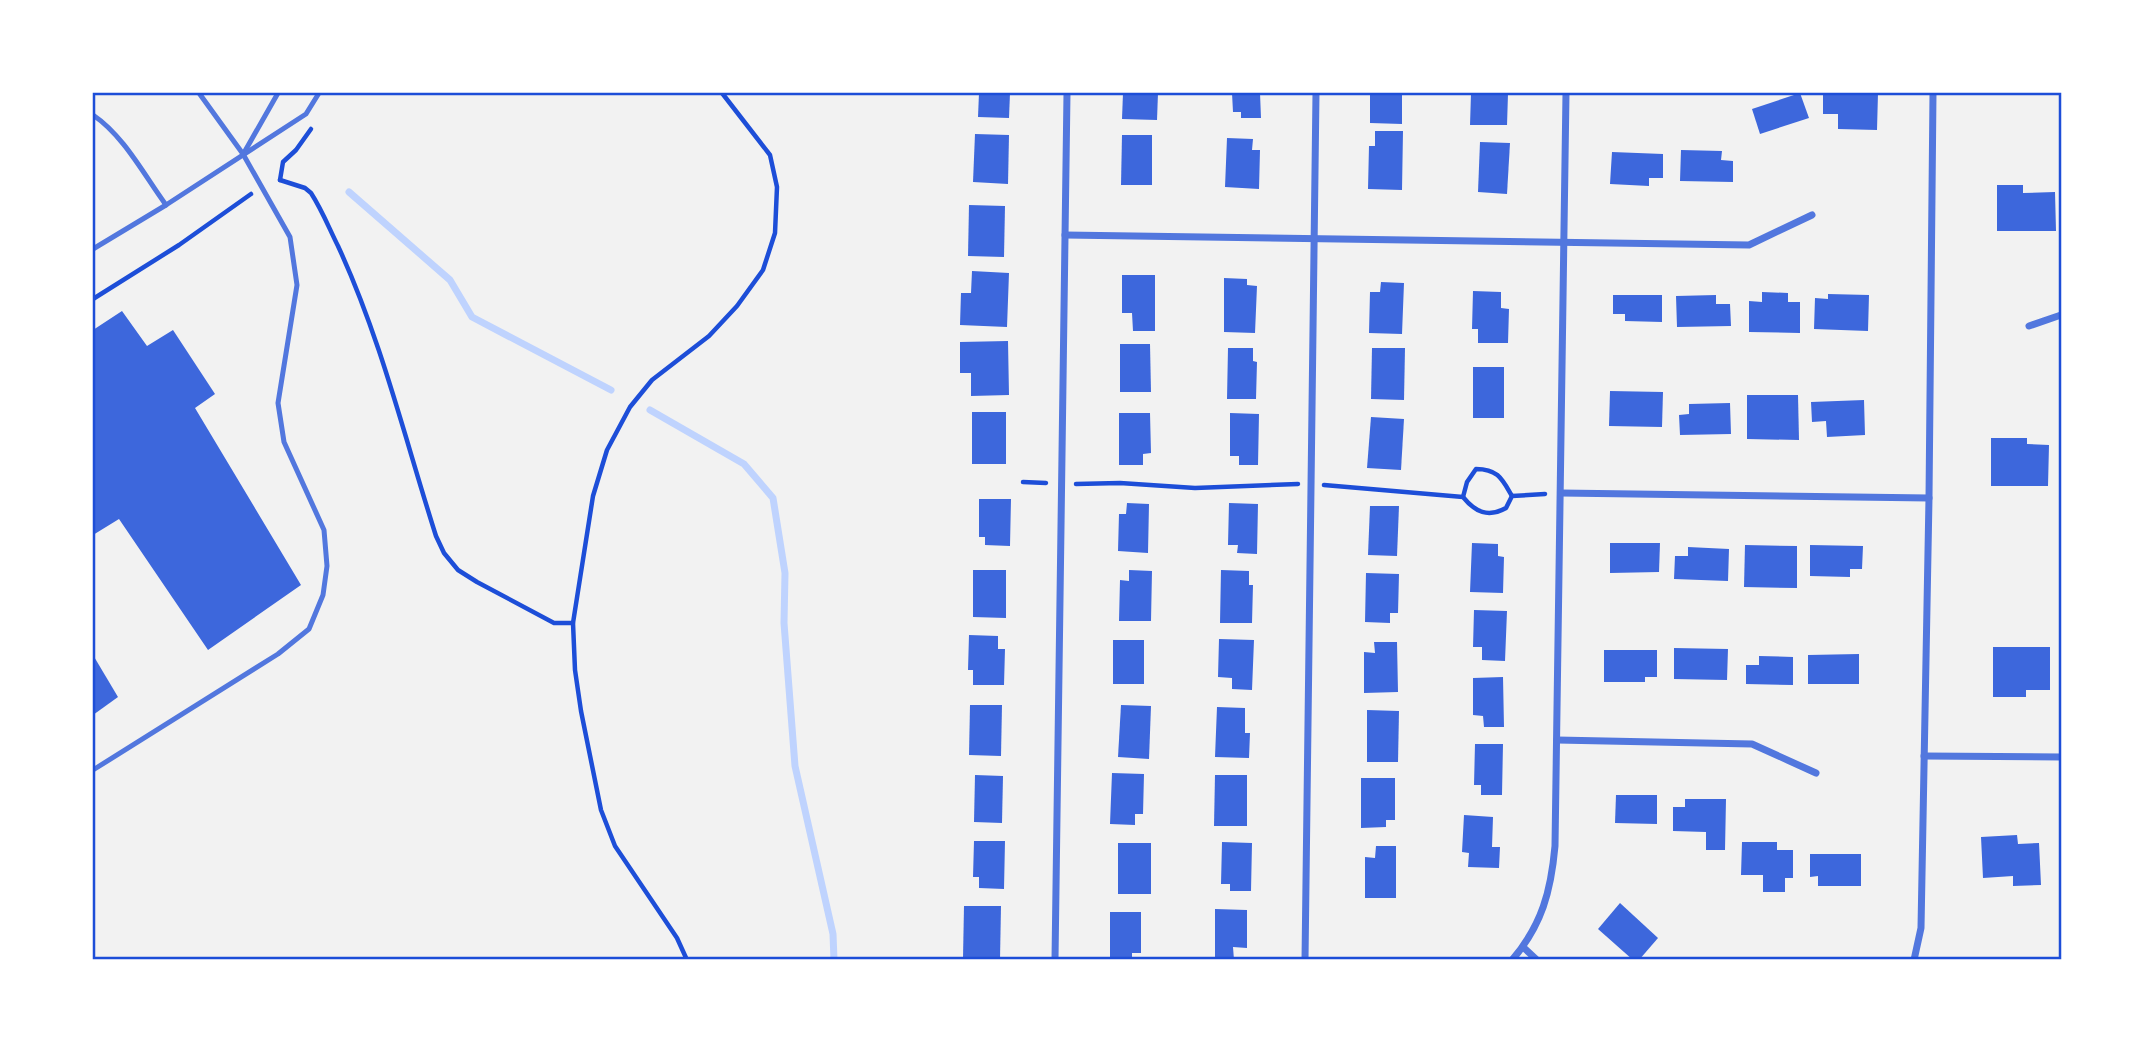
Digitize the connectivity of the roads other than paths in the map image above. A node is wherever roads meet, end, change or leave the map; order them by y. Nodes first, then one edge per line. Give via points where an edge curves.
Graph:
1 (199, 93) edge
2 (278, 93) edge
3 (319, 93) edge
4 (1067, 93) edge
5 (1316, 93) edge
6 (1566, 93) edge
7 (1933, 93) edge
8 (93, 116) edge
9 (243, 154) junction
10 (166, 205) junction
11 (1811, 215) dead end
12 (1065, 235) junction
13 (1315, 238) junction
14 (1564, 243) junction
15 (93, 249) edge
16 (2061, 315) edge
17 (2029, 326) dead end
18 (1561, 493) junction
19 (1929, 498) junction
20 (1557, 740) junction
21 (1924, 756) junction
22 (2061, 757) edge
23 (93, 770) edge
24 (1816, 773) dead end
25 (1523, 947) junction
26 (1055, 960) edge
27 (1305, 960) edge
28 (1512, 960) edge
29 (1537, 960) edge
30 (1914, 960) edge

1 - 9 lane
2 - 9 lane
3 - 9 lane via 306,114
4 - 12 street
5 - 13 street
6 - 14 street
7 - 19 street
8 - 10 lane via 129,152
9 - 10 lane
9 - 23 lane via 290,237 297,285 278,403 284,442 324,530 327,566 323,595 309,629 278,654
10 - 15 lane
11 - 14 street via 1749,245
12 - 13 street
12 - 26 street
13 - 14 street
13 - 27 street
14 - 18 street
16 - 17 street
18 - 19 street
18 - 20 street
19 - 21 street
20 - 24 street via 1752,744
20 - 25 street via 1552,873 1545,906
21 - 22 street
21 - 30 street via 1922,928
25 - 28 street
25 - 29 street

